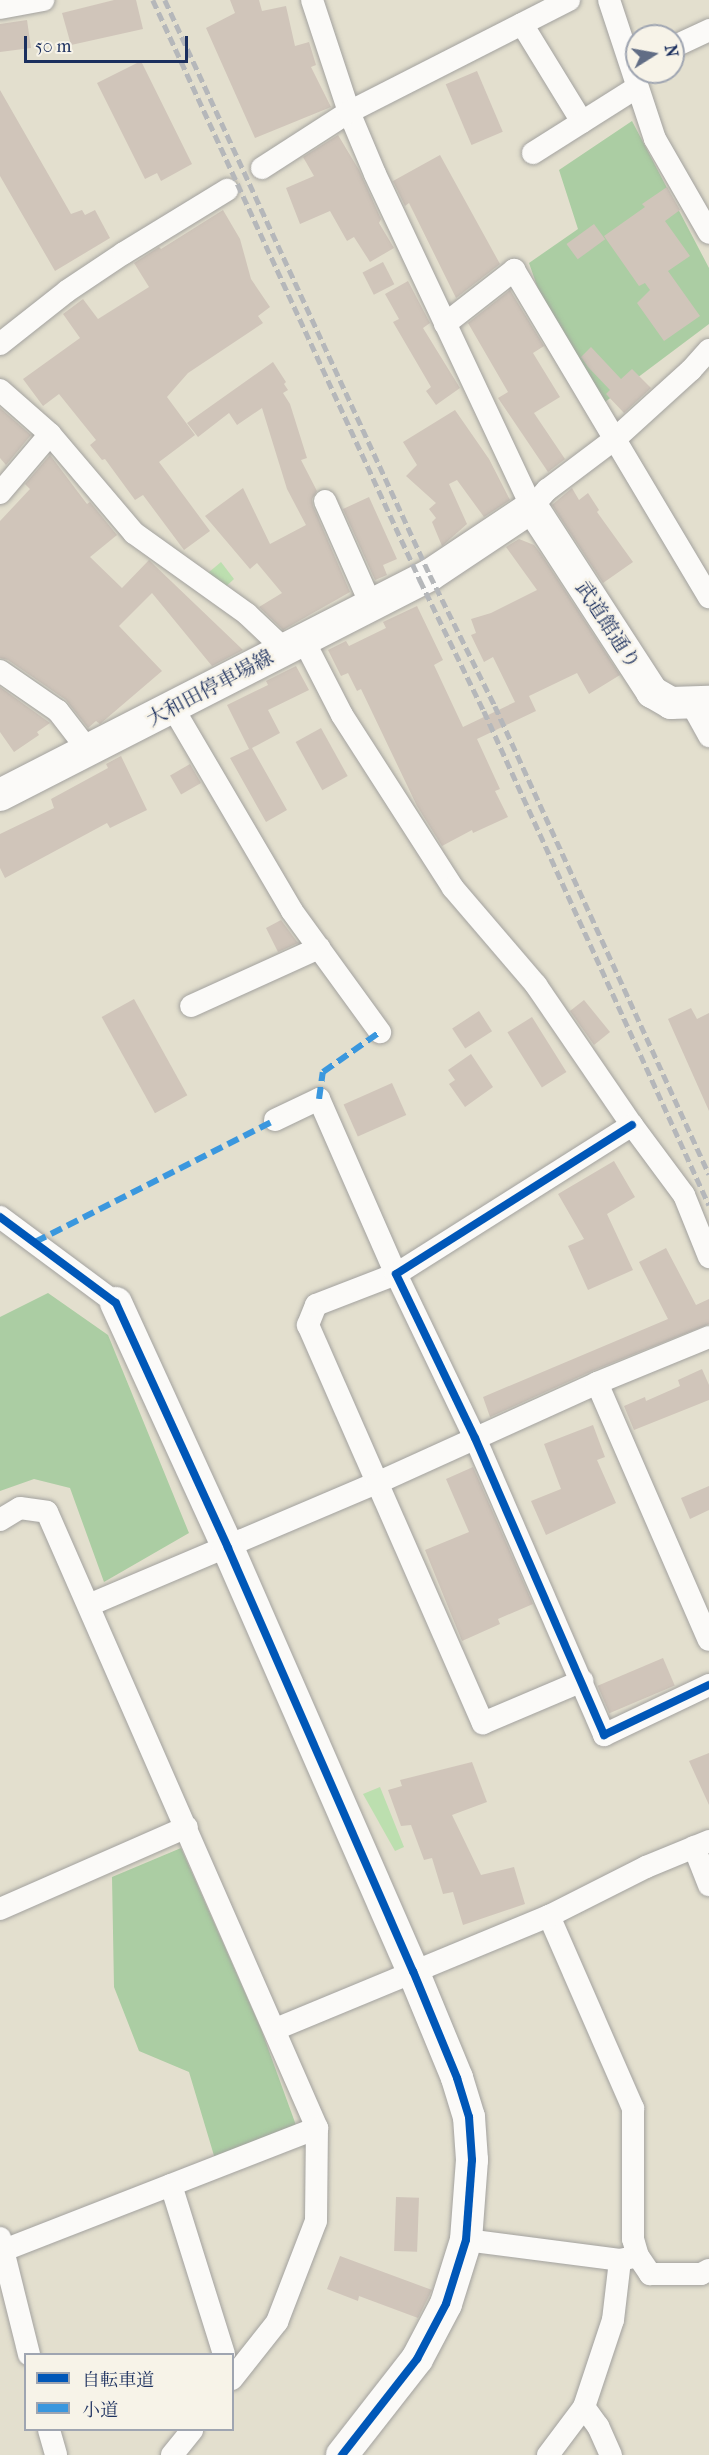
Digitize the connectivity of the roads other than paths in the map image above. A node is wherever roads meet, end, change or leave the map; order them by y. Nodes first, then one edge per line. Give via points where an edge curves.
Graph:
1 (43, 0) edge
2 (312, 0) edge
3 (569, 0) edge
4 (609, 0) edge
5 (0, 8) edge
6 (522, 24) junction
7 (709, 30) edge
8 (685, 41) edge
9 (625, 46) edge
10 (625, 83) edge
11 (638, 84) edge
12 (349, 112) junction
13 (582, 122) junction
14 (534, 153) dead end
15 (262, 168) dead end
16 (227, 190) dead end
17 (709, 233) edge
18 (445, 324) junction
19 (0, 344) edge
20 (709, 350) edge
21 (0, 390) edge
22 (50, 434) junction
23 (616, 438) junction
24 (0, 493) edge
25 (325, 501) dead end
26 (532, 507) junction
27 (709, 597) edge
28 (371, 605) junction
29 (294, 644) junction
30 (0, 671) edge
31 (700, 703) edge
32 (173, 708) junction
33 (709, 736) edge
34 (88, 750) junction
35 (0, 795) edge
36 (319, 948) junction
37 (191, 1006) dead end
38 (380, 1032) dead end
39 (275, 1120) dead end
40 (632, 1125) junction
41 (0, 1217) edge
42 (709, 1257) edge
43 (396, 1274) junction
44 (116, 1303) joint
45 (709, 1337) edge
46 (597, 1383) junction
47 (475, 1438) junction
48 (377, 1483) junction
49 (0, 1520) edge
50 (228, 1548) junction
51 (89, 1605) junction
52 (709, 1640) edge
53 (582, 1681) junction
54 (709, 1685) edge
55 (187, 1827) junction
56 (701, 1844) edge
57 (709, 1885) edge
58 (0, 1909) edge
59 (549, 1916) junction
60 (413, 1971) junction
61 (276, 2029) junction
62 (316, 2127) junction
63 (171, 2185) junction
64 (466, 2240) junction
65 (1, 2244) edge
66 (629, 2258) junction
67 (709, 2270) edge
68 (8, 2309) edge
69 (28, 2353) edge
70 (223, 2353) edge
71 (234, 2376) edge
72 (584, 2407) junction
73 (49, 2431) edge
74 (191, 2431) edge
75 (56, 2455) edge
76 (172, 2455) edge
77 (342, 2455) edge
78 (548, 2455) edge
79 (611, 2455) edge

1 - 5 street
2 - 12 street
3 - 6 street
4 - 9 street
6 - 12 street
6 - 13 street
7 - 8 street
10 - 13 street
11 - 17 street via 655,139
12 - 15 street
12 - 18 street
13 - 14 street
16 - 19 street via 67,291
18 - 23 street via 514,270
18 - 26 street
20 - 23 street
21 - 22 street
22 - 24 street
22 - 29 street via 134,533
23 - 26 street via 547,490
23 - 27 street
25 - 28 street
26 - 28 street, 大和田停車場線 via 420,580
26 - 31 street, 武道館通り via 652,692 671,703
28 - 29 street, 大和田停車場線
29 - 32 street, 大和田停車場線
29 - 40 street via 453,888 536,985
30 - 34 street via 58,711
31 - 33 street
32 - 34 street, 大和田停車場線
32 - 36 street via 292,911
34 - 35 street, 大和田停車場線
36 - 37 street
36 - 38 street
39 - 43 street via 320,1099
40 - 42 street via 684,1195
40 - 43 street
41 - 44 street
43 - 47 street
43 - 48 street via 316,1305 308,1325
44 - 50 street
45 - 46 street
46 - 47 street
46 - 52 street
47 - 48 street
47 - 53 street
48 - 50 street
48 - 53 street via 483,1723
49 - 51 street via 20,1508 47,1512
50 - 51 street
50 - 60 street
51 - 55 street
53 - 54 street via 604,1735
55 - 58 street
55 - 61 street
56 - 57 street
56 - 59 street
59 - 60 street
59 - 66 street via 633,2108 633,2239
60 - 61 street
60 - 64 street via 469,2117 472,2160
61 - 62 street
62 - 63 street
62 - 71 street via 316,2221 277,2322
63 - 65 street
63 - 70 street
64 - 66 street
64 - 77 street via 446,2304 417,2359
65 - 68 street
66 - 67 street via 650,2274 701,2274
66 - 72 street
68 - 69 street
72 - 78 street
72 - 79 street
73 - 75 street
74 - 76 street

